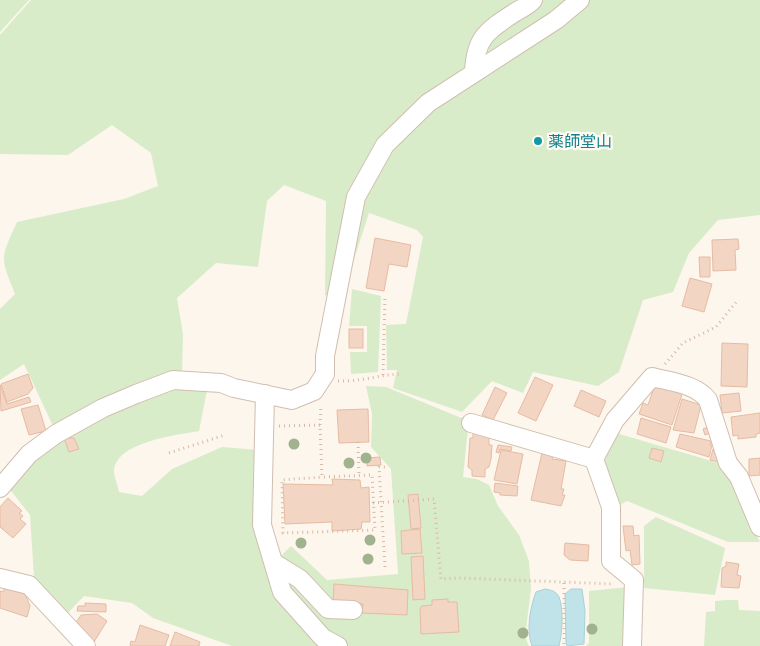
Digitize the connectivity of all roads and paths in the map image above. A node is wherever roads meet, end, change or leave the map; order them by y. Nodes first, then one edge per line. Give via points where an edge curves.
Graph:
1 (533, 0) edge
2 (580, 0) edge
3 (474, 73) junction
4 (385, 296) dead end
5 (737, 302) dead end
6 (399, 374) dead end
7 (383, 375) junction
8 (652, 377) junction
9 (322, 379) junction
10 (265, 394) junction
11 (471, 423) dead end
12 (263, 427) junction
13 (224, 435) dead end
14 (358, 442) dead end
15 (169, 453) dead end
16 (594, 459) junction
17 (386, 467) dead end
18 (359, 476) junction
19 (322, 477) junction
20 (0, 488) edge
21 (381, 502) junction
22 (373, 503) junction
23 (760, 527) edge
24 (274, 563) junction
25 (385, 566) dead end
26 (0, 578) edge
27 (564, 582) junction
28 (634, 584) junction
29 (353, 610) dead end
30 (86, 646) edge
31 (338, 646) edge
32 (564, 646) edge
33 (632, 646) edge

1 - 3 street via 496,24 482,39 474,51
2 - 3 street via 556,20
3 - 9 street via 422,108 385,145 368,172 356,197
4 - 7 path
5 - 8 path via 716,327 683,344
6 - 7 path
7 - 9 path via 351,382
8 - 16 street via 615,420
8 - 23 street via 693,388 708,400 728,463 739,477
9 - 10 street via 314,390 292,400
10 - 12 street
10 - 20 street via 220,383 173,380 103,408 56,434 29,454
11 - 16 street
12 - 19 path via 320,425
12 - 24 street via 262,525
13 - 15 path
14 - 18 path
16 - 28 street via 611,507 611,561 634,580
17 - 21 path via 379,467
18 - 19 path
18 - 22 path via 372,475
19 - 22 path via 282,480 283,533 375,530
21 - 22 path
21 - 25 path
21 - 27 path via 434,499 441,580
24 - 29 street via 300,579 328,609
24 - 31 street via 282,592 323,638
26 - 30 street via 29,585
27 - 28 path
27 - 32 path
28 - 33 street

